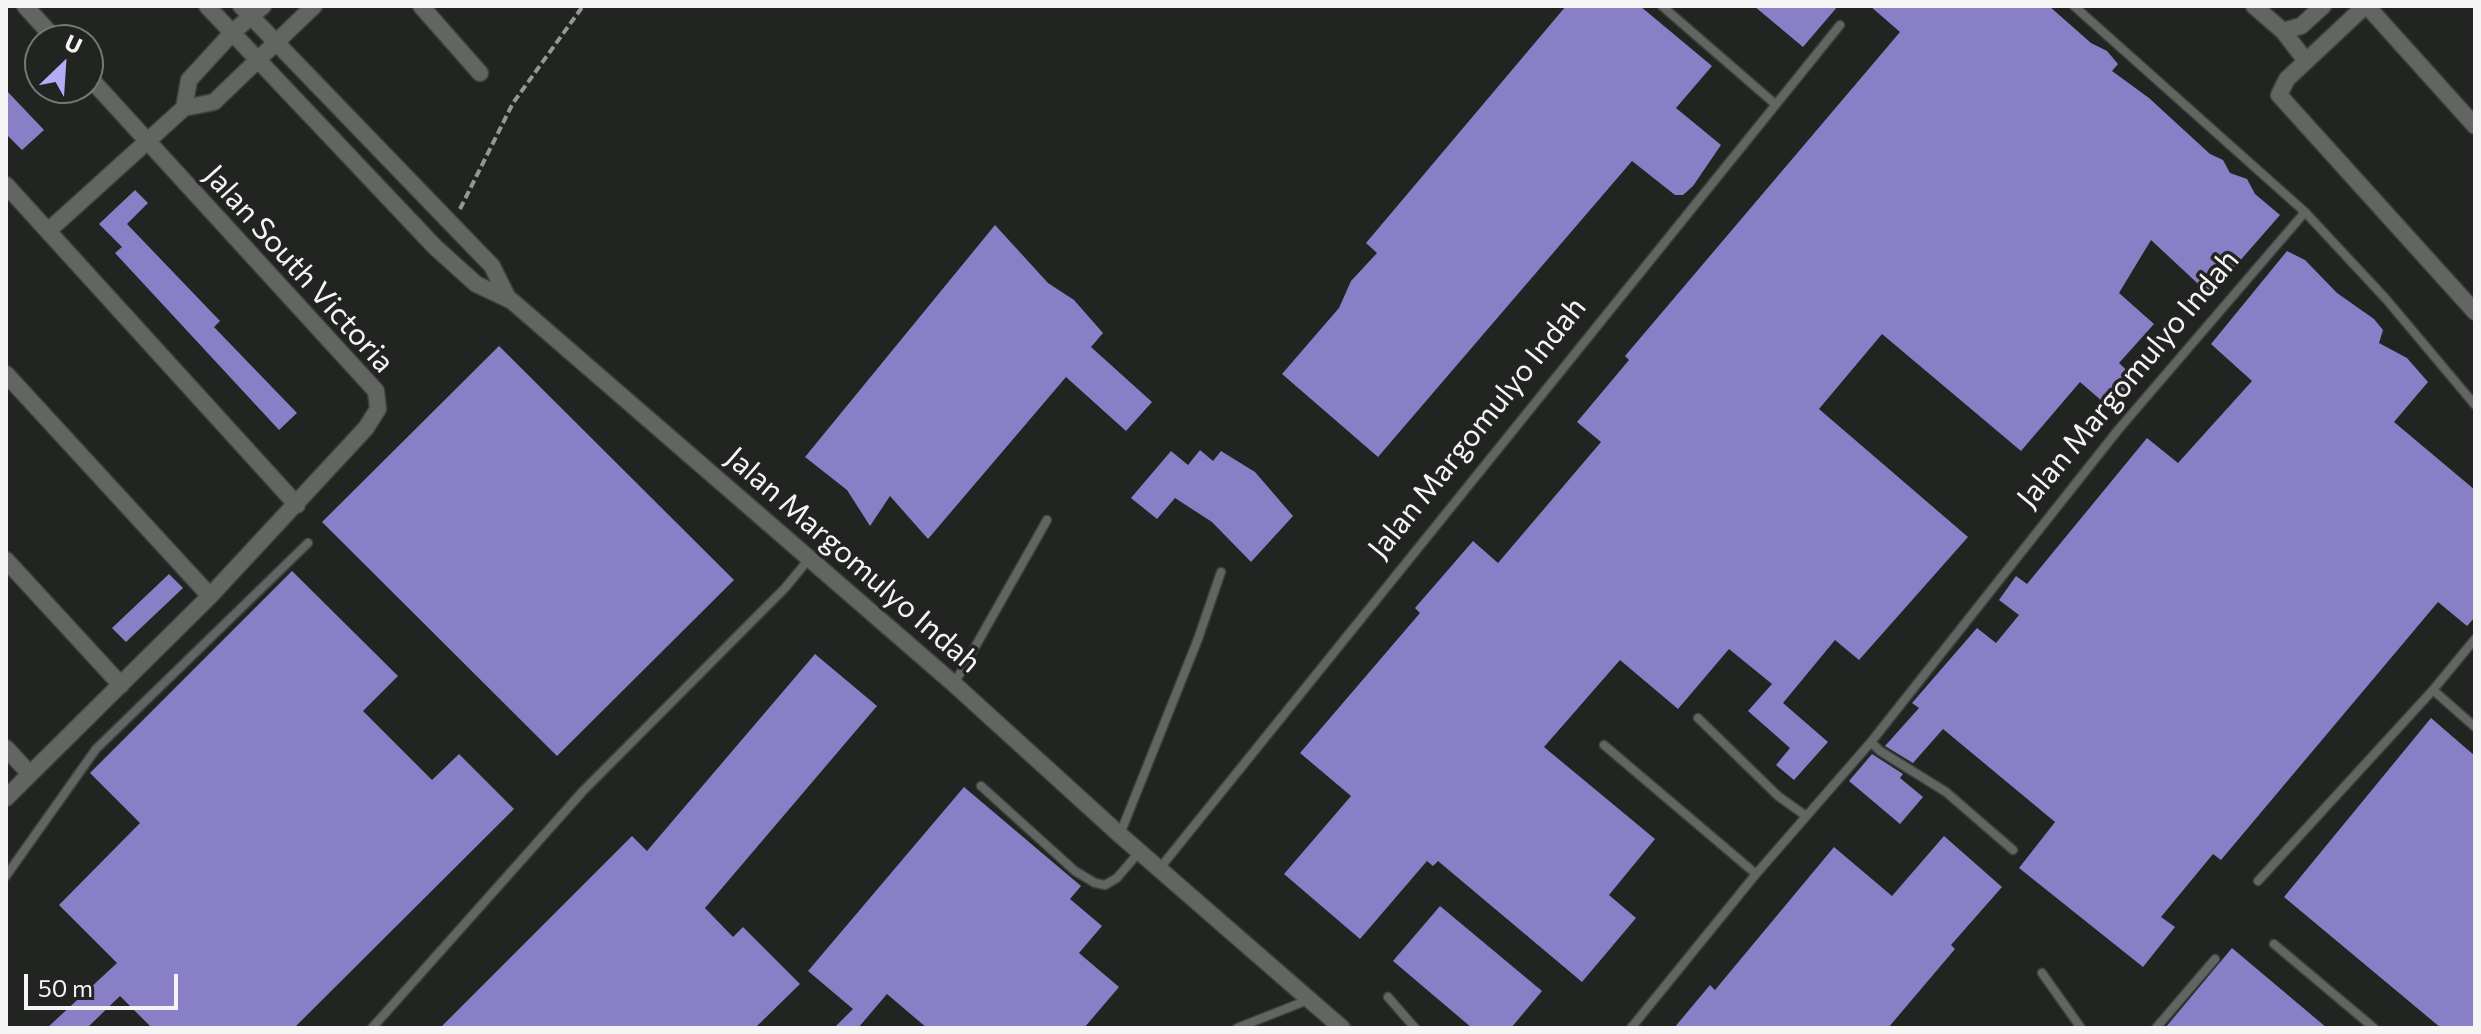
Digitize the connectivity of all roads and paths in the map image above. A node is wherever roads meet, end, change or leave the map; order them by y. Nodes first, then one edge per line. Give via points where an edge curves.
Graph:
1 (25, 6) edge
2 (207, 6) edge
3 (314, 6) edge
4 (421, 6) edge
5 (583, 6) edge
6 (1662, 6) edge
7 (2074, 6) edge
8 (2254, 6) edge
9 (2323, 6) edge
10 (2366, 6) edge
11 (252, 9) edge
12 (41, 24) edge
13 (1840, 25) dead end
14 (2283, 31) junction
15 (232, 33) junction
16 (276, 44) junction
17 (258, 61) junction
18 (2306, 61) junction
19 (480, 73) dead end
20 (104, 94) edge
21 (1774, 103) junction
22 (184, 108) junction
23 (2475, 126) edge
24 (147, 141) junction
25 (6, 185) edge
26 (2305, 212) junction
27 (451, 226) junction
28 (48, 231) junction
29 (507, 296) junction
30 (2475, 312) edge
31 (6, 374) edge
32 (2475, 405) edge
33 (297, 505) junction
34 (1047, 520) dead end
35 (308, 543) dead end
36 (809, 559) junction
37 (6, 560) edge
38 (1221, 572) dead end
39 (210, 596) junction
40 (2475, 639) edge
41 (954, 684) junction
42 (121, 685) junction
43 (2433, 690) junction
44 (1698, 718) dead end
45 (2475, 727) edge
46 (1871, 742) junction
47 (1604, 745) dead end
48 (6, 748) edge
49 (30, 774) junction
50 (981, 786) dead end
51 (6, 798) edge
52 (1806, 816) junction
53 (1119, 834) junction
54 (2013, 850) dead end
55 (1140, 851) junction
56 (1160, 868) junction
57 (1756, 874) junction
58 (6, 876) edge
59 (2258, 881) dead end
60 (2274, 944) dead end
61 (2215, 959) dead end
62 (2042, 973) dead end
63 (1388, 997) dead end
64 (1309, 1000) junction
65 (1333, 1025) edge
66 (372, 1028) edge
67 (1237, 1028) edge
68 (1415, 1028) edge
69 (1631, 1028) edge
70 (2081, 1028) edge
71 (2156, 1028) edge
72 (2374, 1028) edge

1 - 12 street
2 - 15 street
3 - 16 street
4 - 19 street
5 - 27 path via 513,103
6 - 21 lane
7 - 26 lane
8 - 14 street
9 - 14 street via 2301,26
10 - 18 street
10 - 23 street
11 - 15 street
11 - 16 street
13 - 21 lane, Jalan Margomulyo Indah
14 - 18 street
15 - 17 street
15 - 22 street via 189,80
16 - 17 street
16 - 27 street
17 - 22 street via 214,102
17 - 29 street via 435,247 476,284
18 - 30 street via 2279,95 2286,106
20 - 24 street, Jalan South Victoria
21 - 56 lane, Jalan Margomulyo Indah
22 - 24 street
24 - 28 street
24 - 33 street, Jalan South Victoria via 376,391 378,409 366,428
25 - 28 street
26 - 32 lane
26 - 46 lane, Jalan Margomulyo Indah via 2118,430
27 - 29 street via 492,266
28 - 33 street
29 - 36 street, Jalan Margomulyo Indah
31 - 39 street
33 - 39 street, Jalan South Victoria
34 - 41 lane
35 - 58 lane via 96,749
36 - 41 street, Jalan Margomulyo Indah
36 - 66 lane via 583,791
37 - 42 street
38 - 53 lane
39 - 42 street, Jalan South Victoria
40 - 43 lane
41 - 53 street, Jalan Margomulyo Indah
42 - 49 street, Jalan South Victoria
43 - 45 lane
43 - 59 lane
44 - 52 lane via 1778,796
46 - 52 lane, Jalan Margomulyo Indah
46 - 54 lane via 1946,792
47 - 57 lane
48 - 49 street
49 - 51 street, Jalan South Victoria
50 - 55 lane via 1095,883 1105,885 1117,878
52 - 57 lane, Jalan Margomulyo Indah
53 - 55 street, Jalan Margomulyo Indah
55 - 56 street, Jalan Margomulyo Indah
56 - 64 street, Jalan Margomulyo Indah
57 - 69 lane, Jalan Margomulyo Indah
60 - 72 lane
61 - 71 lane
62 - 70 lane
63 - 68 lane
64 - 65 street, Jalan Margomulyo Indah
64 - 67 lane

